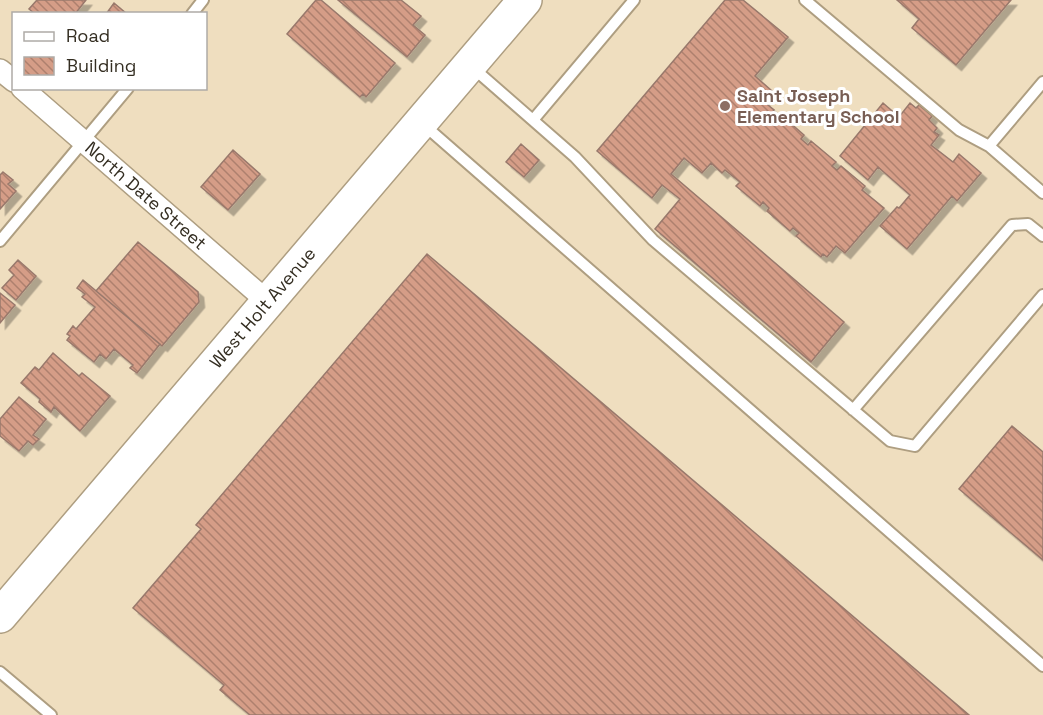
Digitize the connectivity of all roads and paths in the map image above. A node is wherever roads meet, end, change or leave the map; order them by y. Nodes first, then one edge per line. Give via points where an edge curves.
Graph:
1 (203, 0) edge
2 (525, 0) edge
3 (634, 0) edge
4 (805, 0) edge
5 (194, 12) edge
6 (470, 65) junction
7 (0, 70) edge
8 (12, 79) edge
9 (1043, 82) edge
10 (24, 90) edge
11 (126, 90) edge
12 (533, 120) junction
13 (421, 123) junction
14 (83, 142) junction
15 (989, 146) junction
16 (1042, 189) edge
17 (1043, 236) edge
18 (0, 241) edge
19 (1043, 295) edge
20 (268, 302) junction
21 (854, 410) junction
22 (0, 616) edge
23 (1043, 666) edge
24 (0, 672) edge
25 (51, 715) edge

1 - 5 lane
2 - 6 main road, West Holt Avenue
3 - 12 lane
4 - 15 lane via 959,130
6 - 12 lane
6 - 13 main road, West Holt Avenue
7 - 8 street
9 - 15 lane
10 - 14 street, North Date Street
11 - 14 lane
12 - 21 lane via 575,157 653,240
13 - 20 main road, West Holt Avenue
13 - 23 lane
14 - 18 lane
14 - 20 street, North Date Street
15 - 16 lane
17 - 21 lane via 1028,224 1012,225
19 - 21 lane via 915,446 890,441
20 - 22 main road, West Holt Avenue
24 - 25 lane

